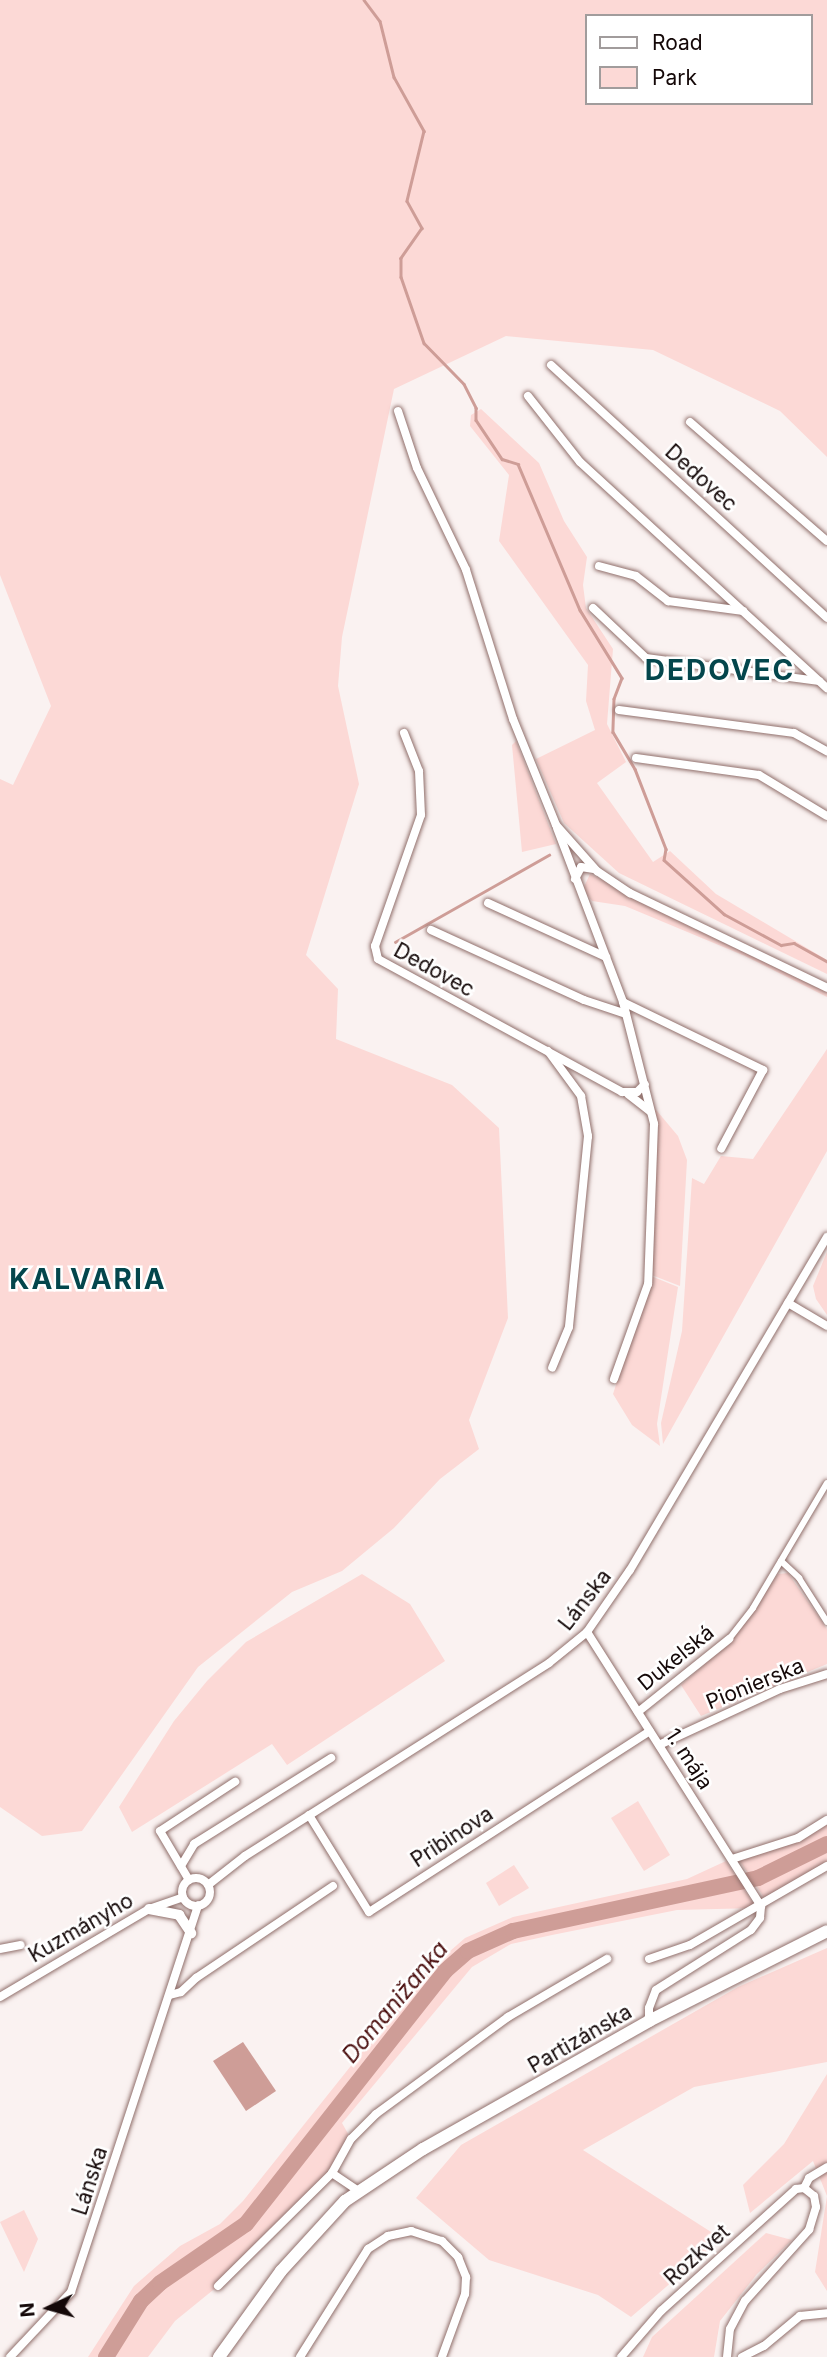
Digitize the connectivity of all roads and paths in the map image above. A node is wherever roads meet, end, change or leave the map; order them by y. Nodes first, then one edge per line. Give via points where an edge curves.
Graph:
1 (551, 365) dead end
2 (528, 396) dead end
3 (398, 411) dead end
4 (690, 422) dead end
5 (827, 541) edge
6 (599, 566) dead end
7 (593, 608) dead end
8 (743, 611) junction
9 (827, 618) edge
10 (820, 681) junction
11 (827, 688) edge
12 (619, 710) dead end
13 (404, 733) dead end
14 (827, 751) edge
15 (636, 758) dead end
16 (827, 817) edge
17 (556, 825) junction
18 (597, 871) junction
19 (576, 886) junction
20 (488, 903) dead end
21 (431, 930) dead end
22 (606, 957) junction
23 (827, 988) edge
24 (623, 1002) junction
25 (626, 1014) junction
26 (548, 1051) junction
27 (645, 1084) junction
28 (622, 1091) junction
29 (654, 1124) junction
30 (721, 1149) dead end
31 (827, 1237) edge
32 (788, 1303) junction
33 (827, 1326) edge
34 (552, 1368) dead end
35 (614, 1379) dead end
36 (827, 1483) edge
37 (781, 1561) junction
38 (827, 1622) edge
39 (587, 1632) junction
40 (729, 1639) joint
41 (827, 1674) edge
42 (638, 1712) junction
43 (650, 1731) junction
44 (659, 1745) junction
45 (331, 1758) dead end
46 (235, 1782) dead end
47 (309, 1815) junction
48 (827, 1820) edge
49 (732, 1859) junction
50 (181, 1866) junction
51 (827, 1866) edge
52 (189, 1880) junction
53 (208, 1885) junction
54 (333, 1886) dead end
55 (183, 1897) junction
56 (198, 1905) junction
57 (761, 1906) junction
58 (149, 1909) junction
59 (827, 1931) edge
60 (191, 1933) junction
61 (20, 1945) dead end
62 (0, 1949) edge
63 (607, 1959) dead end
64 (649, 1959) dead end
65 (170, 1995) junction
66 (0, 1997) edge
67 (649, 2021) junction
68 (827, 2167) edge
69 (332, 2174) junction
70 (804, 2188) junction
71 (360, 2192) junction
72 (218, 2286) dead end
73 (827, 2313) edge
74 (10, 2357) edge
75 (219, 2357) edge
76 (300, 2357) edge
77 (442, 2357) edge
78 (621, 2357) edge
79 (727, 2357) edge
80 (742, 2357) edge

1 - 9 street, Dedovec
2 - 8 street via 580,462
3 - 17 street via 417,468 466,570 513,719
4 - 5 street, Dedovec
6 - 8 street via 636,576 668,601
7 - 10 street via 646,658
8 - 10 street
10 - 11 street
12 - 14 street via 767,728 818,742
13 - 26 street, Dedovec via 419,771 421,815 376,956
15 - 16 street via 759,775
17 - 18 street
17 - 19 street
18 - 19 street via 578,868
18 - 23 street via 629,893
19 - 22 street
20 - 22 street
21 - 25 street, Dedovec via 584,1000
22 - 24 street
24 - 25 street
24 - 30 street via 763,1070
25 - 27 street
26 - 28 street, Dedovec
26 - 34 street via 581,1096 588,1136 570,1322
27 - 28 street via 637,1092
27 - 29 street
28 - 29 street, Dedovec via 645,1104
29 - 35 street via 648,1284
31 - 32 street, Lánska
32 - 33 street
32 - 39 street, Lánska via 627,1576
36 - 37 street, Dukelská
37 - 38 street via 799,1578
37 - 40 street, Dukelská
39 - 42 street, 1. mája
39 - 47 street, Lánska via 543,1667
40 - 42 street, Dukelská
41 - 44 street, Pionierska via 744,1705
42 - 43 street, 1. mája
43 - 44 street, 1. mája
43 - 47 street, Pribinova via 369,1912
44 - 49 street, 1. mája
45 - 50 street via 194,1844
46 - 50 street via 160,1831
47 - 53 street, Lánska
48 - 49 street via 797,1838
49 - 57 street, 1. mája
50 - 52 street
51 - 57 street
52 - 53 street via 199,1878
52 - 55 street
53 - 56 street via 208,1898
54 - 65 street via 181,1992
55 - 56 street
55 - 58 street, Kuzmányho
56 - 60 street, Lánska
57 - 64 street via 690,1945
57 - 67 street via 760,1918 751,1930 656,1990
58 - 60 street via 179,1914
58 - 66 street, Kuzmányho
59 - 67 main road, Partizánska
60 - 65 street, Lánska
61 - 62 street
63 - 69 street via 508,2017 376,2114 351,2139
65 - 74 street, Lánska via 71,2292
67 - 71 main road, Partizánska via 423,2149
68 - 70 street, Rozkvet via 809,2178
69 - 71 street
69 - 72 street
70 - 78 street, Rozkvet via 796,2189 661,2311
70 - 79 street via 814,2196 816,2207 809,2231 740,2309 730,2329
71 - 75 main road, Partizánska via 325,2220 281,2270
73 - 80 street via 800,2316 764,2346
76 - 77 street via 368,2249 388,2236 411,2231 442,2241 458,2258 466,2277 466,2294

